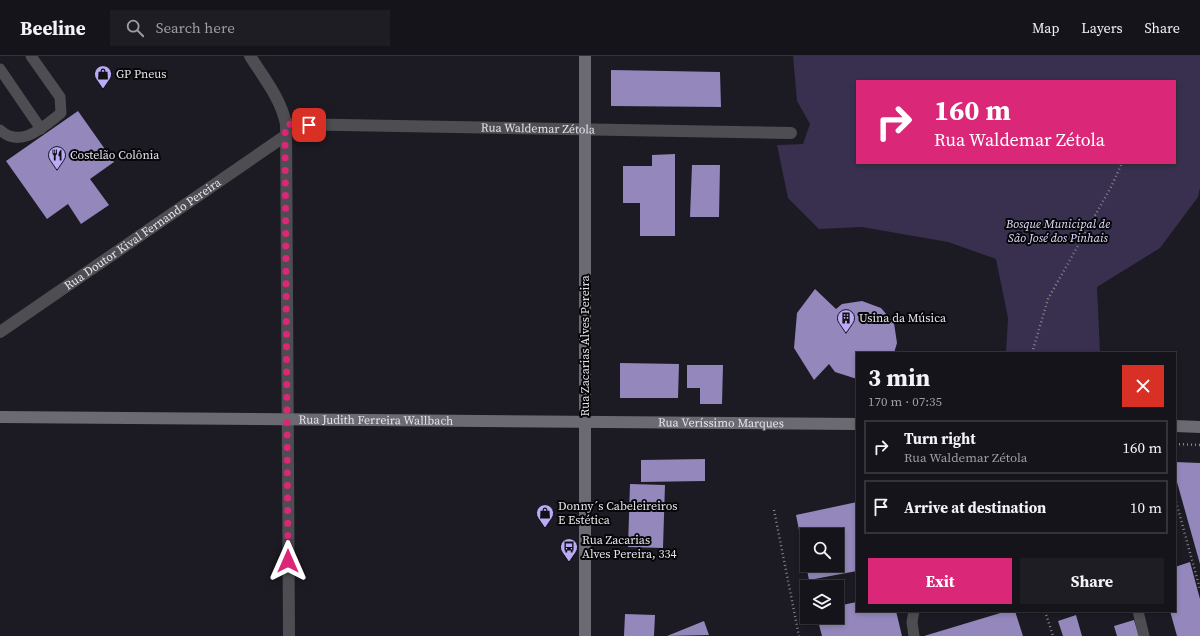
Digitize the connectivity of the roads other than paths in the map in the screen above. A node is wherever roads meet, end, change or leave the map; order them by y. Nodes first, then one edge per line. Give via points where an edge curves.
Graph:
1 (31, 56) edge
2 (250, 56) edge
3 (585, 56) edge
4 (0, 69) edge
5 (41, 129) junction
6 (0, 130) edge
7 (285, 130) junction
8 (585, 130) junction
9 (791, 133) dead end
10 (0, 332) edge
11 (0, 417) edge
12 (287, 419) junction
13 (585, 422) junction
14 (856, 424) edge
15 (1176, 426) edge
16 (1200, 427) edge
17 (914, 612) edge
18 (1138, 612) edge
19 (289, 636) edge
20 (585, 636) edge
21 (914, 636) edge
22 (1144, 636) edge

1 - 5 lane via 60,97 62,105 61,113
2 - 7 street via 278,99 284,112
3 - 8 main road, Rua Zacarias Alves Pereira
4 - 5 lane
5 - 6 lane via 19,139 8,137
7 - 8 street, Rua Waldemar Zétola
7 - 10 street, Rua Doutor Kival Fernando Pereira
7 - 12 street
8 - 9 street, Rua Waldemar Zétola
8 - 13 main road, Rua Zacarias Alves Pereira
11 - 12 main road, Rua Judith Ferreira Wallbach
12 - 13 main road, Rua Judith Ferreira Wallbach
12 - 19 street
13 - 14 main road, Rua Veríssimo Marques
13 - 20 main road, Rua Zacarias Alves Pereira
15 - 16 main road
17 - 21 lane
18 - 22 lane

